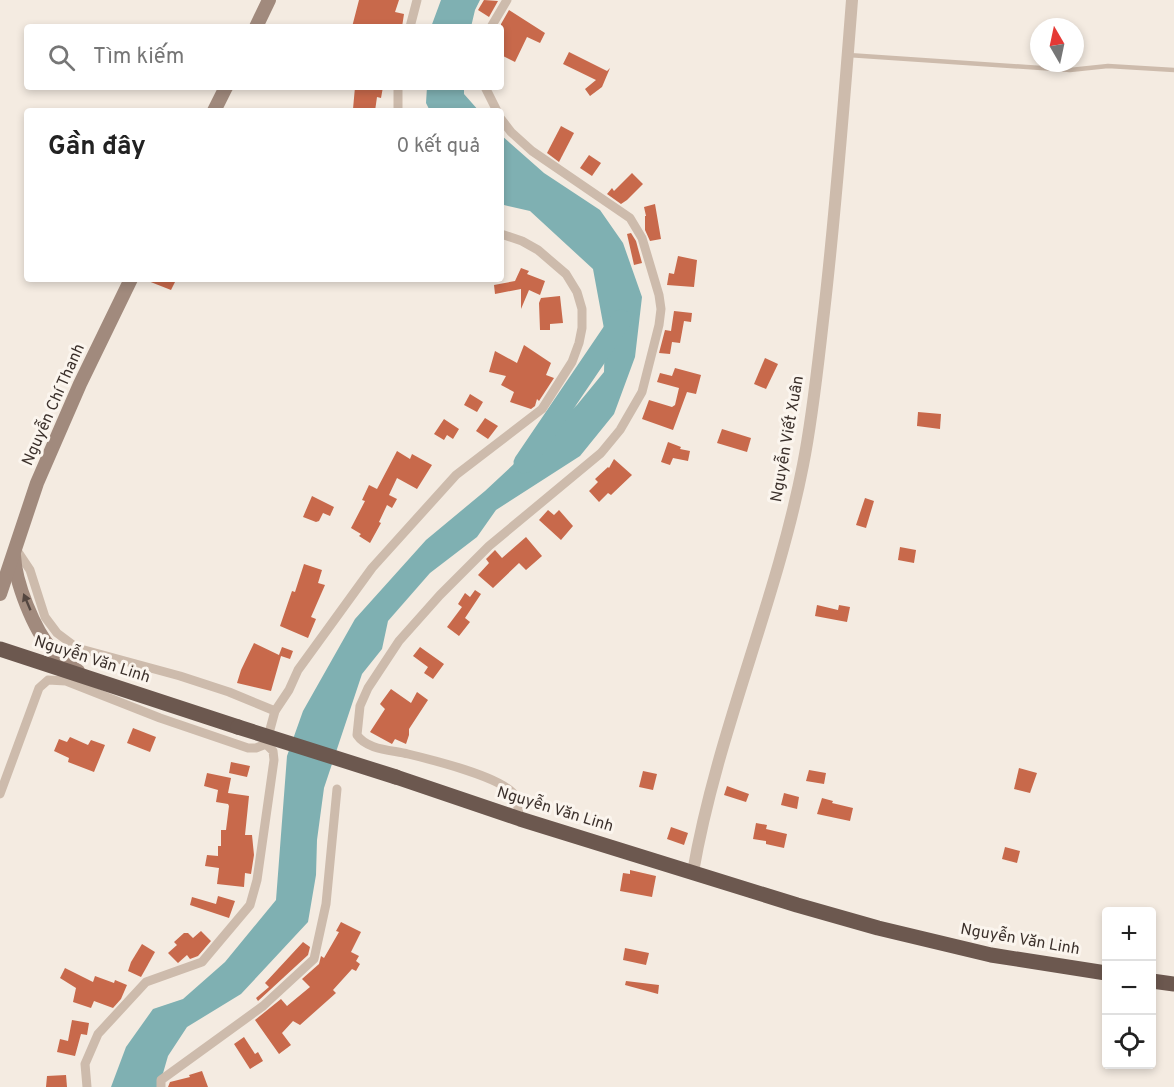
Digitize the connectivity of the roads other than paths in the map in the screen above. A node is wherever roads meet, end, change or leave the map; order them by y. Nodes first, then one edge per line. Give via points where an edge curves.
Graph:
1 (269, 0) edge
2 (417, 0) edge
3 (507, 0) edge
4 (852, 0) edge
5 (257, 24) edge
6 (411, 24) edge
7 (493, 24) edge
8 (848, 55) junction
9 (1174, 70) edge
10 (224, 90) edge
11 (398, 90) edge
12 (487, 90) edge
13 (216, 108) edge
14 (398, 108) edge
15 (496, 108) edge
16 (504, 123) edge
17 (504, 235) edge
18 (130, 282) edge
19 (14, 547) junction
20 (0, 570) edge
21 (0, 594) edge
22 (0, 649) edge
23 (96, 684) junction
24 (275, 711) junction
25 (266, 744) junction
26 (337, 789) dead end
27 (0, 794) edge
28 (520, 819) junction
29 (693, 872) junction
30 (1102, 972) edge
31 (1156, 982) edge
32 (1174, 984) edge
33 (87, 1087) edge
34 (161, 1087) edge

1 - 5 main road
2 - 6 street
3 - 7 street
4 - 8 street, Nguyễn Viết Xuân
8 - 9 lane via 1070,70 1108,66
8 - 29 street, Nguyễn Viết Xuân via 832,238 803,465 711,786
10 - 13 main road
11 - 14 street
12 - 15 street
16 - 28 street via 532,151 630,218 642,238 659,295 659,325 642,392 620,430 601,453 489,546 404,636 368,688 360,705 357,735 371,745 500,783 514,795
17 - 24 street via 538,250 566,274 577,292 582,328 572,362 542,409 456,475 372,568 298,670
18 - 19 main road, Nguyễn Chí Thanh via 75,393
19 - 20 main road, Nguyễn Chí Thanh
19 - 21 main road, Nguyễn Chí Thanh
23 -> 19 main road, Nguyễn Chí Thanh via 66,664 41,634 22,591
19 - 24 street via 30,570 45,617 57,633 77,648 180,676
22 - 23 highway, Nguyễn Văn Linh
23 - 25 street via 160,718 248,748
23 - 27 street via 45,681
23 - 28 highway, Nguyễn Văn Linh, bridge
24 - 25 street
25 - 33 street via 273,751 272,778 250,905 202,962 146,982 98,1034 85,1064
26 - 34 street via 326,904 315,959 263,1006 161,1080
28 - 29 highway, Nguyễn Văn Linh
29 - 30 highway, Nguyễn Văn Linh via 947,946
31 - 32 highway

